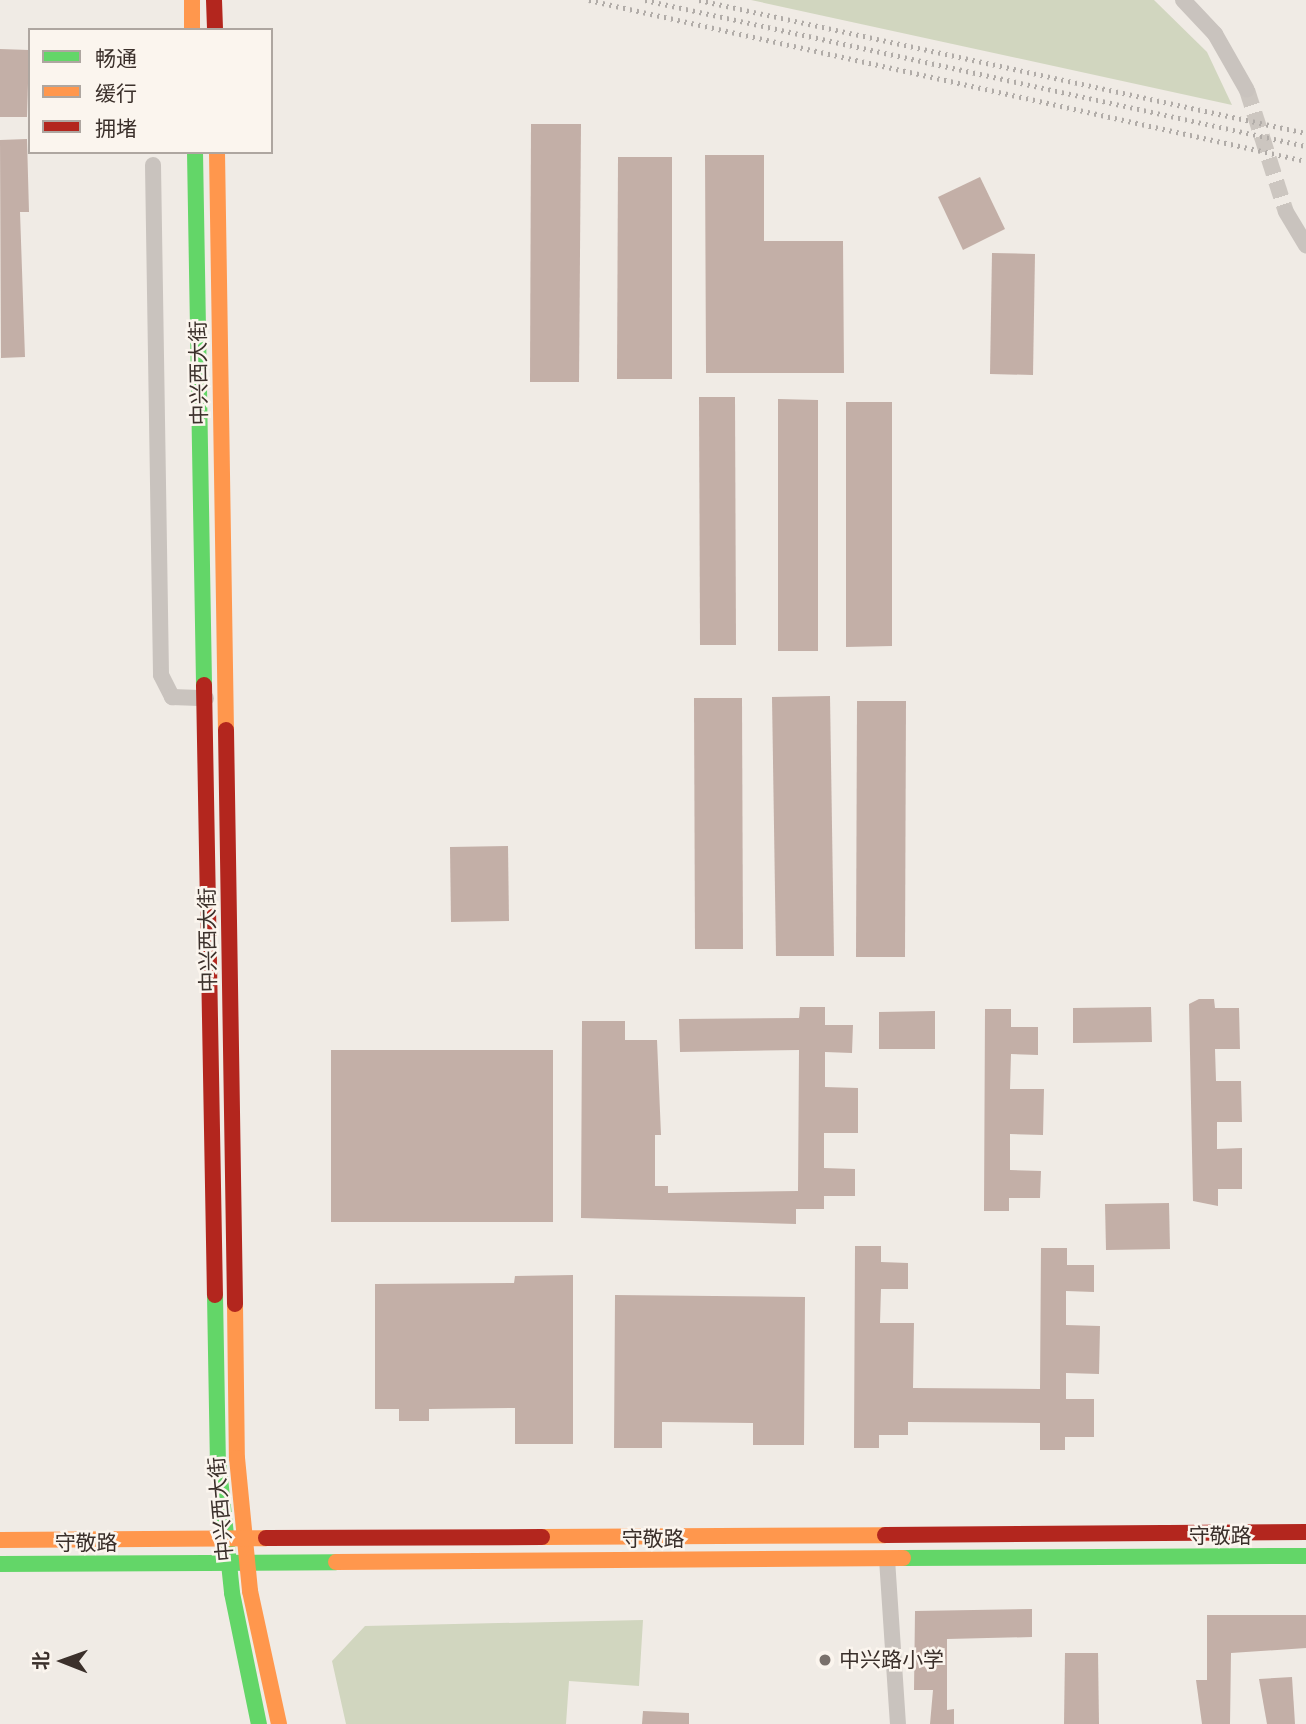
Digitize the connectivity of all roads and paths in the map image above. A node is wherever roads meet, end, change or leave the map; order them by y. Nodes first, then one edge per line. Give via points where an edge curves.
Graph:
1 (192, 0) edge
2 (214, 0) edge
3 (1183, 0) edge
4 (192, 28) edge
5 (215, 28) edge
6 (1247, 90) tunnel mouth
7 (195, 154) edge
8 (217, 154) edge
9 (153, 164) dead end
10 (1286, 212) tunnel mouth
11 (1306, 245) edge
12 (206, 698) junction
13 (1306, 1532) edge
14 (225, 1539) junction
15 (244, 1539) junction
16 (0, 1540) edge
17 (1306, 1556) edge
18 (887, 1559) junction
19 (228, 1563) junction
20 (247, 1563) junction
21 (0, 1564) edge
22 (259, 1724) edge
23 (279, 1724) edge
24 (898, 1724) edge

1 - 4 main road
2 - 5 main road
3 - 6 street via 1215,34
7 - 12 main road, 中兴西大街
8 - 15 main road, 中兴西大街 via 237,1458
9 - 12 street via 162,675 172,697
10 - 11 street
12 - 14 main road, 中兴西大街 via 218,1459
13 - 15 main road, 守敬路
14 - 15 main road, 守敬路
14 - 16 main road, 守敬路
14 - 19 main road, 中兴西大街
15 - 20 main road, 中兴西大街
17 - 18 main road, 守敬路
18 - 20 main road, 守敬路
18 - 24 street
19 - 20 main road, 守敬路
19 - 21 main road, 守敬路
19 - 22 main road, 中兴西大街
20 - 23 main road, 中兴西大街

